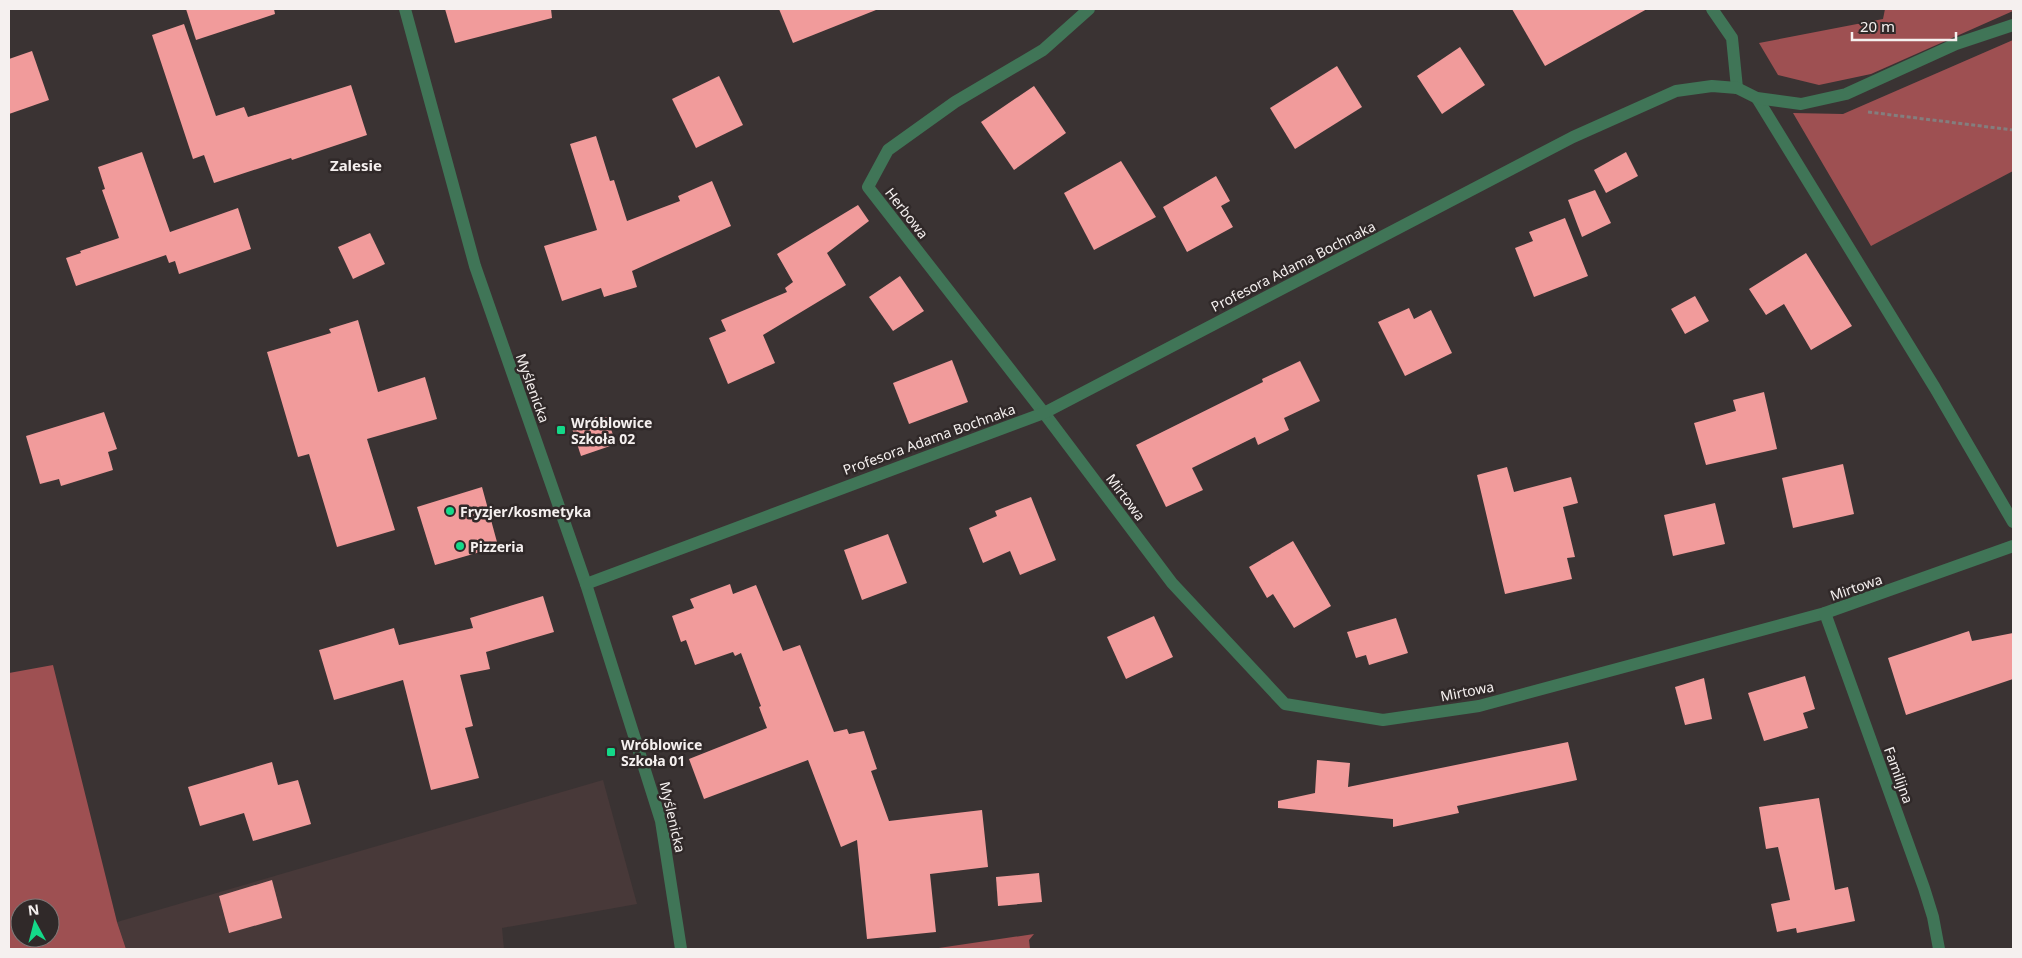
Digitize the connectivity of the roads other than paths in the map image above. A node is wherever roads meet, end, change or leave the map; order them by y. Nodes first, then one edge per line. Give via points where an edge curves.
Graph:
1 (405, 9) edge
2 (1089, 9) edge
3 (1712, 9) edge
4 (2013, 25) edge
5 (1737, 88) junction
6 (1758, 98) junction
7 (1044, 412) junction
8 (2013, 522) edge
9 (2013, 546) edge
10 (586, 584) junction
11 (1825, 613) junction
12 (681, 949) edge
13 (1939, 949) edge

1 - 10 street, Myślenicka via 474,266
2 - 7 street, Herbowa via 1043,50 955,102 888,150 868,188
3 - 5 street via 1732,38
4 - 6 street, Profesora Adama Bochnaka via 1956,44 1846,94 1801,104
5 - 6 street, Profesora Adama Bochnaka
5 - 7 street, Profesora Adama Bochnaka via 1712,86 1676,91 1623,113
6 - 8 street via 1930,379
7 - 10 street, Profesora Adama Bochnaka
7 - 11 street, Mirtowa via 1172,583 1284,704 1383,720 1479,706
9 - 11 street, Mirtowa
10 - 12 street, Myślenicka via 661,821
11 - 13 street, Familijna via 1926,895

